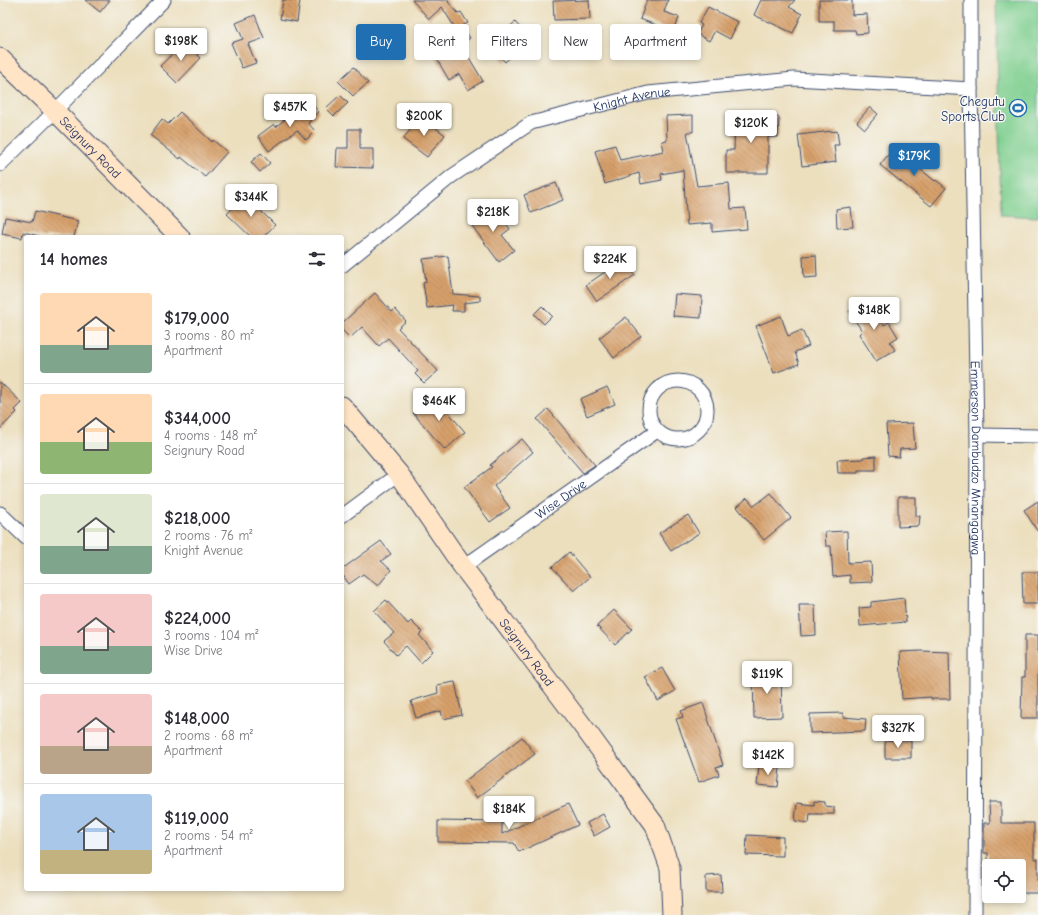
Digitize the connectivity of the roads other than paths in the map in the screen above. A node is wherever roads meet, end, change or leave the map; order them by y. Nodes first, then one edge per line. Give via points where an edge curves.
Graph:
1 (164, 0) edge
2 (971, 0) edge
3 (0, 58) edge
4 (971, 89) junction
5 (55, 111) junction
6 (0, 165) edge
7 (178, 235) edge
8 (344, 264) edge
9 (344, 408) edge
10 (657, 430) junction
11 (977, 435) junction
12 (1038, 436) edge
13 (399, 474) junction
14 (0, 513) edge
15 (344, 515) edge
16 (24, 536) edge
17 (463, 567) junction
18 (672, 915) edge
19 (975, 915) edge

1 - 5 street
2 - 4 street, Emmerson Dambudzo Mnangagwa
3 - 5 main road, Seignury Road
4 - 8 street, Knight Avenue via 794,78 648,93 531,123 452,176
4 - 11 street, Emmerson Dambudzo Mnangagwa
5 - 6 street
5 - 7 main road, Seignury Road
9 - 13 main road, Seignury Road
10 - 10 street via 674,439 694,435 706,419 705,400 700,391 684,381 675,380 658,388 652,395 648,414
10 - 17 street, Wise Drive
11 - 12 street
11 - 19 street, Emmerson Dambudzo Mnangagwa
13 - 15 street
13 - 17 main road, Seignury Road
14 - 16 street
17 - 18 main road, Seignury Road via 655,825 670,868

